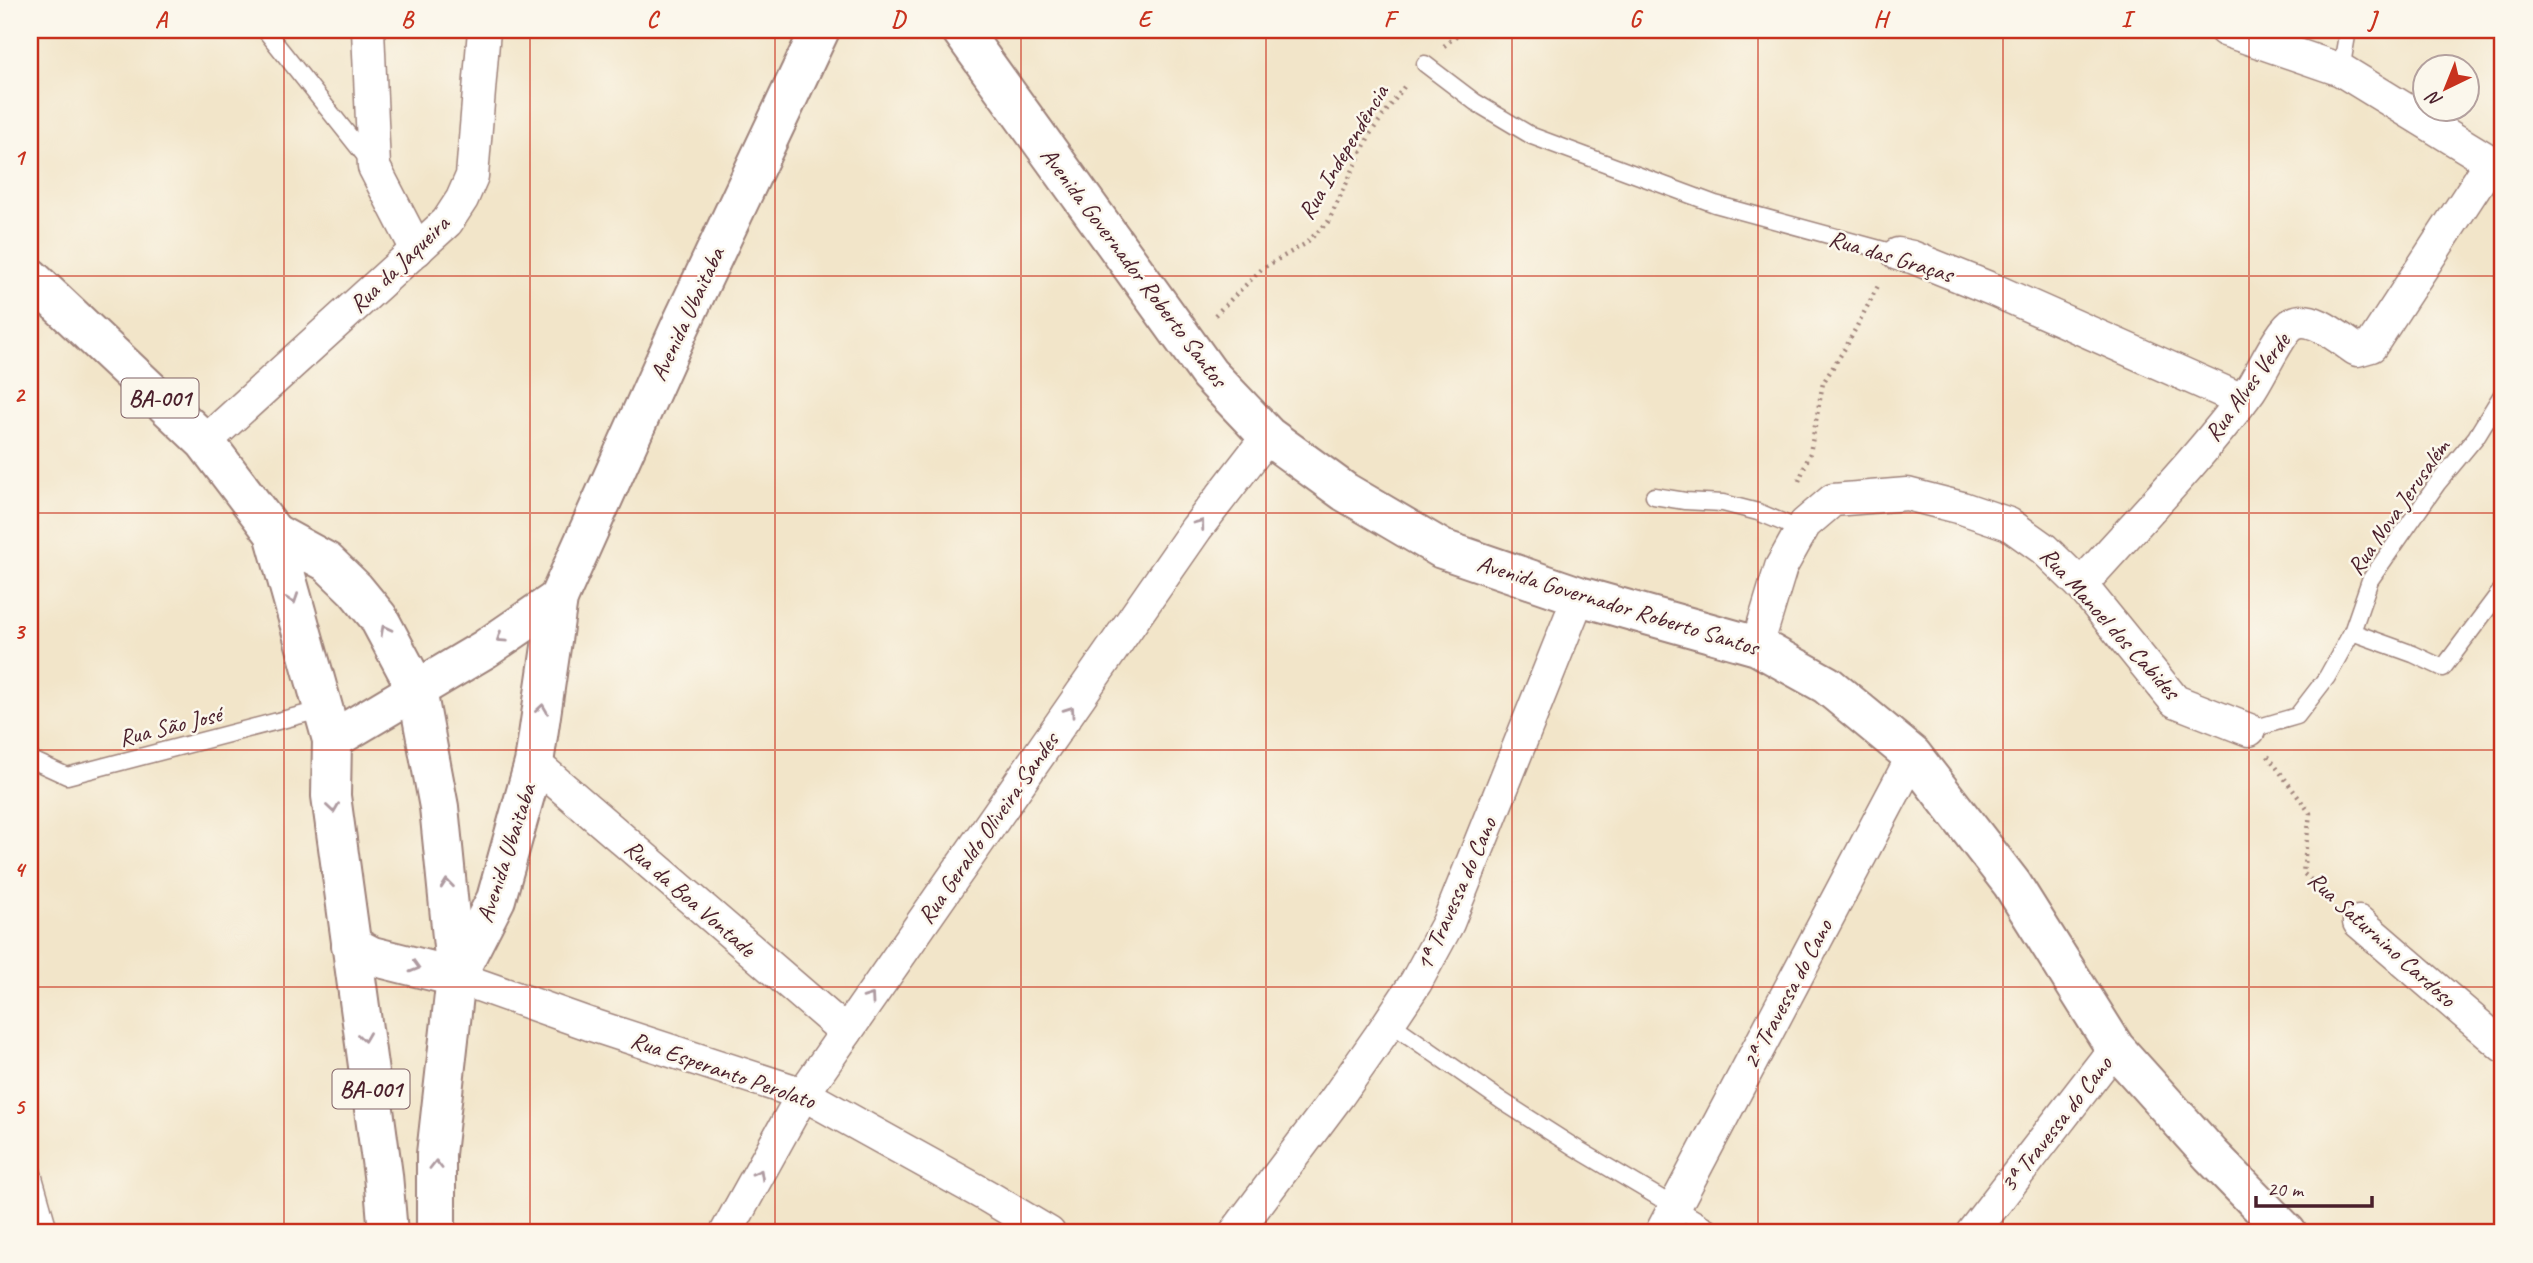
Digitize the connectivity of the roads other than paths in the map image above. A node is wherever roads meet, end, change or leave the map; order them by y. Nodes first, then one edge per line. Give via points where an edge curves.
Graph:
1 (265, 30) edge
2 (368, 30) edge
3 (484, 30) edge
4 (820, 30) edge
5 (961, 30) edge
6 (2225, 30) edge
7 (2348, 30) edge
8 (1425, 64) road end
9 (2341, 70) junction
10 (374, 167) junction
11 (417, 250) junction
12 (1898, 254) joint
13 (30, 277) edge
14 (2503, 393) edge
15 (2242, 400) junction
16 (1268, 436) junction
17 (205, 442) junction
18 (1654, 496) dead end
19 (1801, 530) junction
20 (274, 533) junction
21 (2081, 585) junction
22 (2503, 588) edge
23 (1579, 596) junction
24 (558, 599) junction
25 (2352, 632) junction
26 (1757, 646) junction
27 (416, 690) junction
28 (328, 725) junction
29 (2249, 730) joint
30 (1913, 756) junction
31 (30, 759) edge
32 (534, 764) junction
33 (2359, 922) road end
34 (351, 945) junction
35 (456, 976) junction
36 (1389, 1022) junction
37 (846, 1032) junction
38 (2503, 1045) edge
39 (2115, 1048) junction
40 (803, 1094) junction
41 (30, 1163) edge
42 (1668, 1220) edge
43 (50, 1233) edge
44 (388, 1233) edge
45 (436, 1233) edge
46 (726, 1233) edge
47 (1049, 1233) edge
48 (1235, 1233) edge
49 (1720, 1233) edge
50 (1972, 1233) edge
51 (2287, 1233) edge

1 - 10 lane
2 - 10 street
3 - 11 street, Rua da Jaqueira via 472,176 447,222
4 - 24 main road, Avenida Ubaitaba
5 - 16 main road, Avenida Governador Roberto Santos via 1209,374
6 - 9 street
7 - 9 lane
8 - 12 lane, Rua das Graças via 1475,102 1532,136 1715,204
9 - 15 street, Rua Alves Verde via 2491,162 2371,346 2357,349 2315,324 2294,323
10 - 11 street
11 - 17 street, Rua da Jaqueira
12 - 15 street, Rua das Graças via 1994,290
13 - 17 main road, BA-001
14 - 25 lane, Rua Nova Jerusalém via 2370,580
15 - 21 street, Rua Alves Verde
16 - 23 main road, Avenida Governador Roberto Santos via 1345,492 1442,549
37 -> 16 street, Rua Geraldo Oliveira Sandes via 1196,529
17 - 20 main road, BA-001
18 - 19 lane via 1723,503
19 - 21 street, Rua Manoel dos Cabides via 1833,500 1907,494 2008,524 2044,549
19 - 26 street, Rua Manoel dos Cabides via 1781,567
27 -> 20 main road, BA-001 via 378,617 355,589 327,562
20 -> 28 main road, BA-001
21 - 29 street, Rua Manoel dos Cabides via 2175,701
22 - 25 lane via 2443,668
23 - 26 main road, Avenida Governador Roberto Santos
23 - 36 street, 1ª Travessa do Cano via 1448,923
24 -> 27 main road
32 -> 24 main road, Avenida Ubaitaba
25 - 29 lane, Rua Nova Jerusalém via 2327,677 2297,716
26 - 30 main road, Avenida Governador Roberto Santos via 1827,685
27 - 28 main road
35 -> 27 main road, Avenida Ubaitaba / BA-001 via 439,807
28 - 31 lane, Rua São José via 67,776
28 -> 34 main road, BA-001 via 331,796
30 - 39 main road, Avenida Governador Roberto Santos via 2012,884
30 - 42 street, 2ª Travessa do Cano
32 - 35 main road, Avenida Ubaitaba via 496,899
32 - 37 street, Rua da Boa Vontade
33 - 38 street, Rua Saturnino Cardoso
34 -> 35 main road via 372,956
34 -> 44 main road, BA-001
35 - 40 street, Rua Esperanto Perolato
45 -> 35 main road, Avenida Ubaitaba / BA-001 via 436,1154
36 - 42 lane
36 - 48 street, 1ª Travessa do Cano
37 - 40 street, Rua Geraldo Oliveira Sandes
39 - 50 street, 3ª Travessa do Cano
39 - 51 main road, Avenida Governador Roberto Santos
46 -> 40 street, Rua Geraldo Oliveira Sandes
40 - 47 street, Rua Esperanto Perolato
41 - 43 lane
42 - 49 lane

